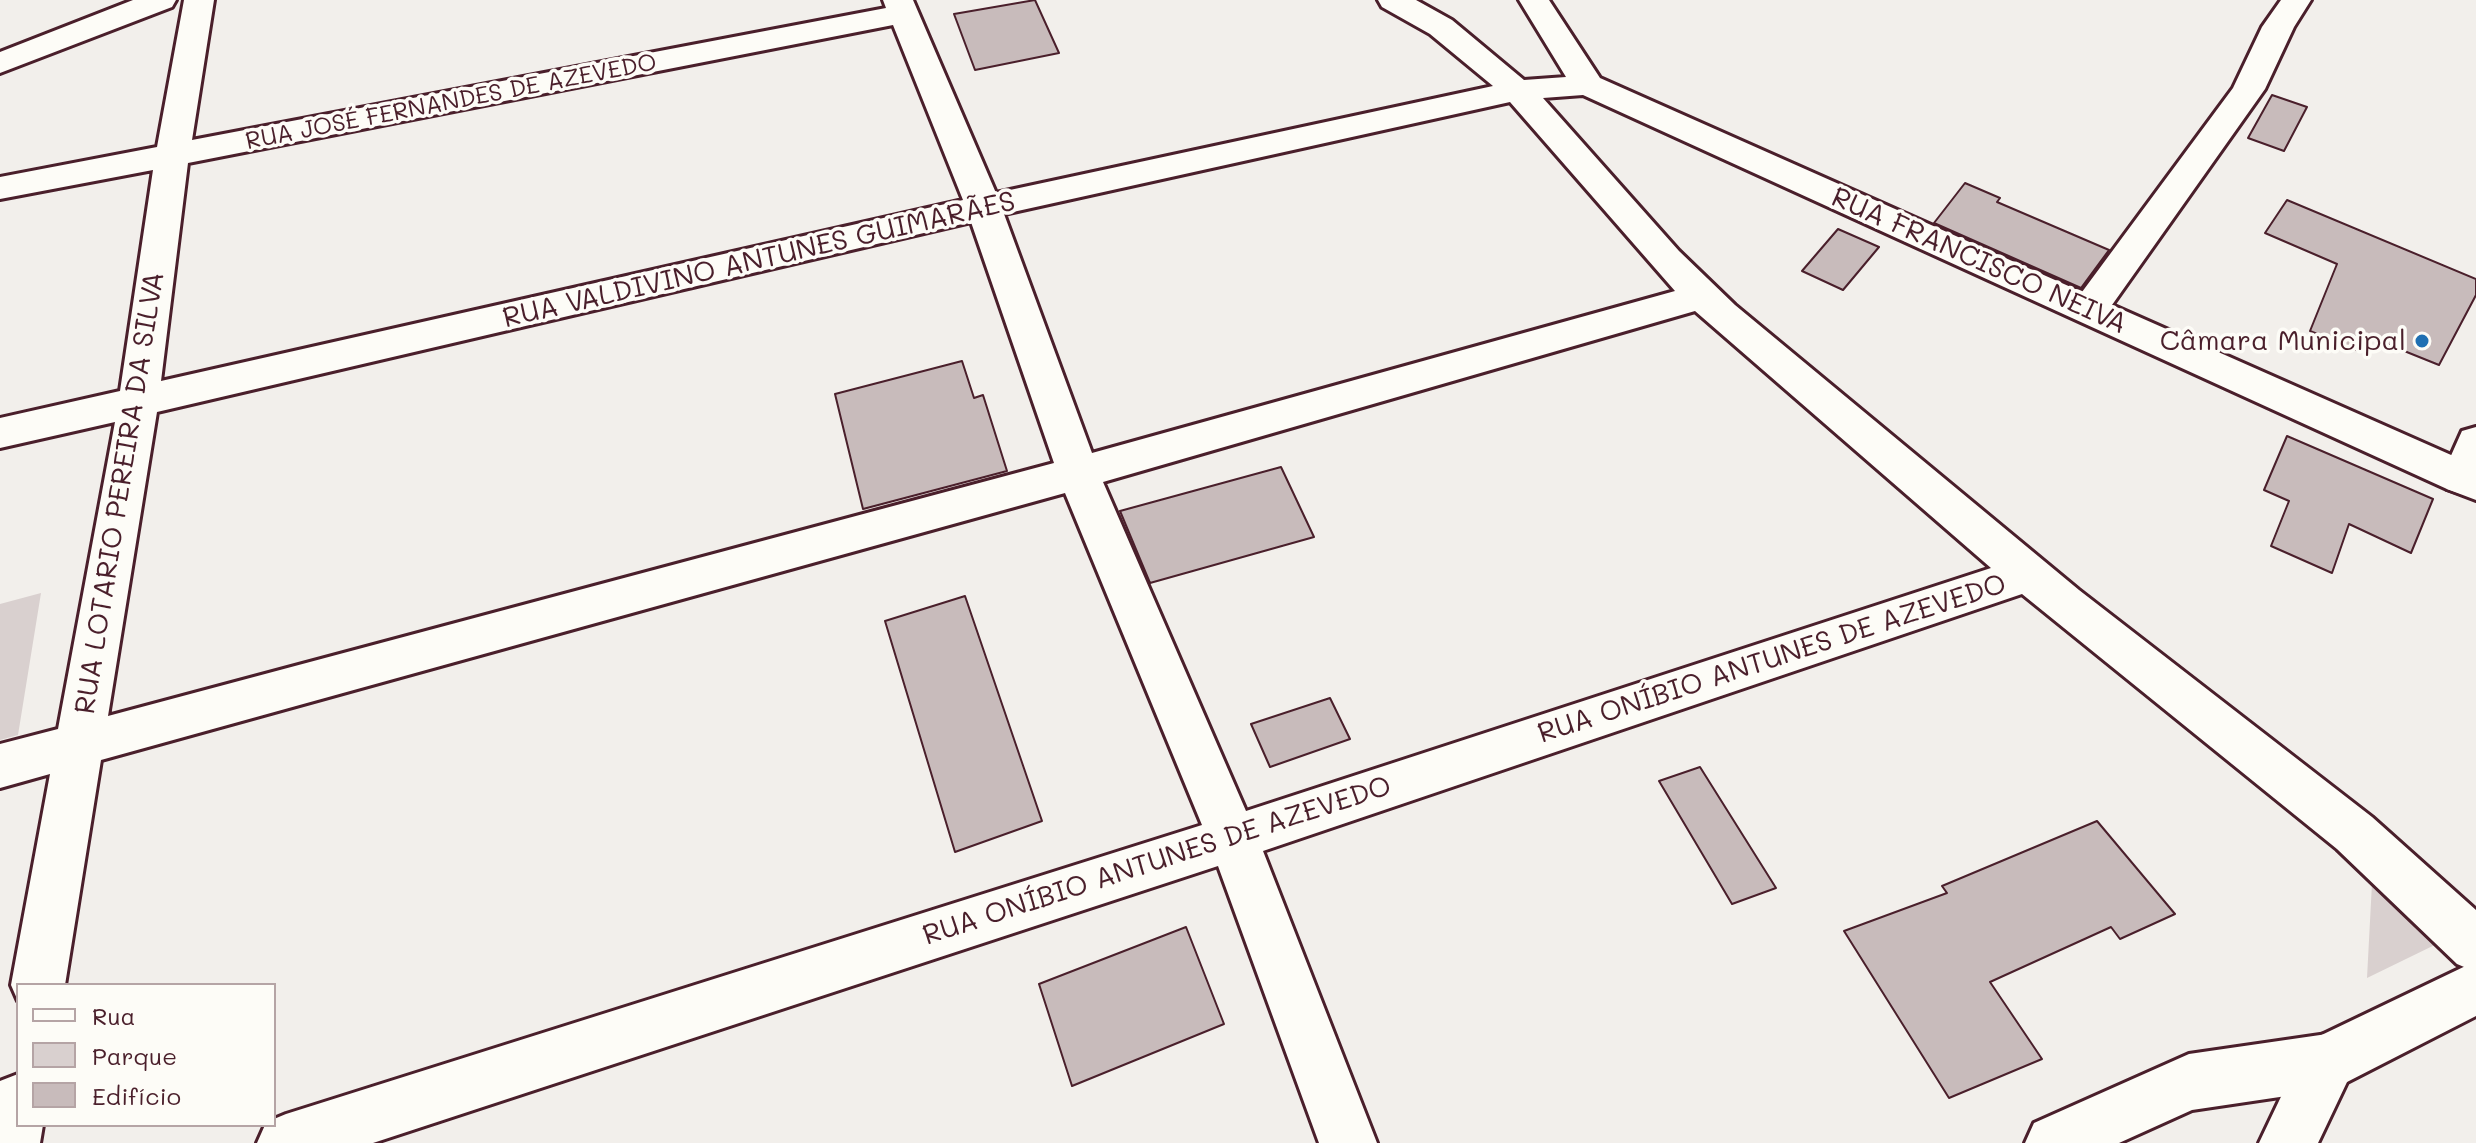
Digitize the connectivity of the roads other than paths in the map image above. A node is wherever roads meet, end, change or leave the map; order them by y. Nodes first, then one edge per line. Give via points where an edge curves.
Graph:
1 (161, 0) edge
2 (199, 0) edge
3 (1393, 0) edge
4 (1534, 0) edge
5 (900, 7) edge
6 (2281, 9) edge
7 (0, 63) edge
8 (1588, 85) junction
9 (1518, 90) junction
10 (172, 156) junction
11 (0, 188) edge
12 (984, 207) junction
13 (1702, 296) junction
14 (2088, 311) junction
15 (138, 403) junction
16 (0, 433) edge
17 (2471, 468) edge
18 (1078, 473) junction
19 (2026, 575) junction
20 (79, 746) junction
21 (0, 766) edge
22 (1233, 838) junction
23 (2476, 946) edge
24 (38, 983) edge
25 (2476, 988) edge
26 (2327, 1062) junction
27 (16, 1114) edge
28 (11, 1143) edge
29 (286, 1143) edge
30 (1348, 1143) edge
31 (2054, 1143) edge
32 (2288, 1143) edge

1 - 7 street
2 - 10 street, RUA LOTARIO PEREIRA DA SILVA
3 - 9 street via 1466,42
4 - 8 street
5 - 10 street, RUA JOSÉ FERNANDES DE AZEVEDO
5 - 12 street
6 - 14 street via 2249,89
8 - 9 street, RUA VALDIVINO ANTUNES GUIMARÃES
8 - 14 street, RUA FRANCISCO NEIVA
9 - 12 street, RUA VALDIVINO ANTUNES GUIMARÃES
9 - 13 street
10 - 11 street, RUA JOSÉ FERNANDES DE AZEVEDO
10 - 15 street, RUA LOTARIO PEREIRA DA SILVA
12 - 15 street, RUA VALDIVINO ANTUNES GUIMARÃES
12 - 18 street
13 - 18 street
13 - 19 street
14 - 17 street, RUA FRANCISCO NEIVA
15 - 16 street, RUA VALDIVINO ANTUNES GUIMARÃES
15 - 20 street, RUA LOTARIO PEREIRA DA SILVA
18 - 20 street
18 - 22 street
19 - 22 street, RUA ONÍBIO ANTUNES DE AZEVEDO
19 - 23 street via 2321,805 2430,897
20 - 21 street
20 - 24 street, RUA LOTARIO PEREIRA DA SILVA
22 - 29 street, RUA ONÍBIO ANTUNES DE AZEVEDO
22 - 30 street
25 - 26 street
26 - 31 street via 2189,1082
26 - 32 street
27 - 28 street

